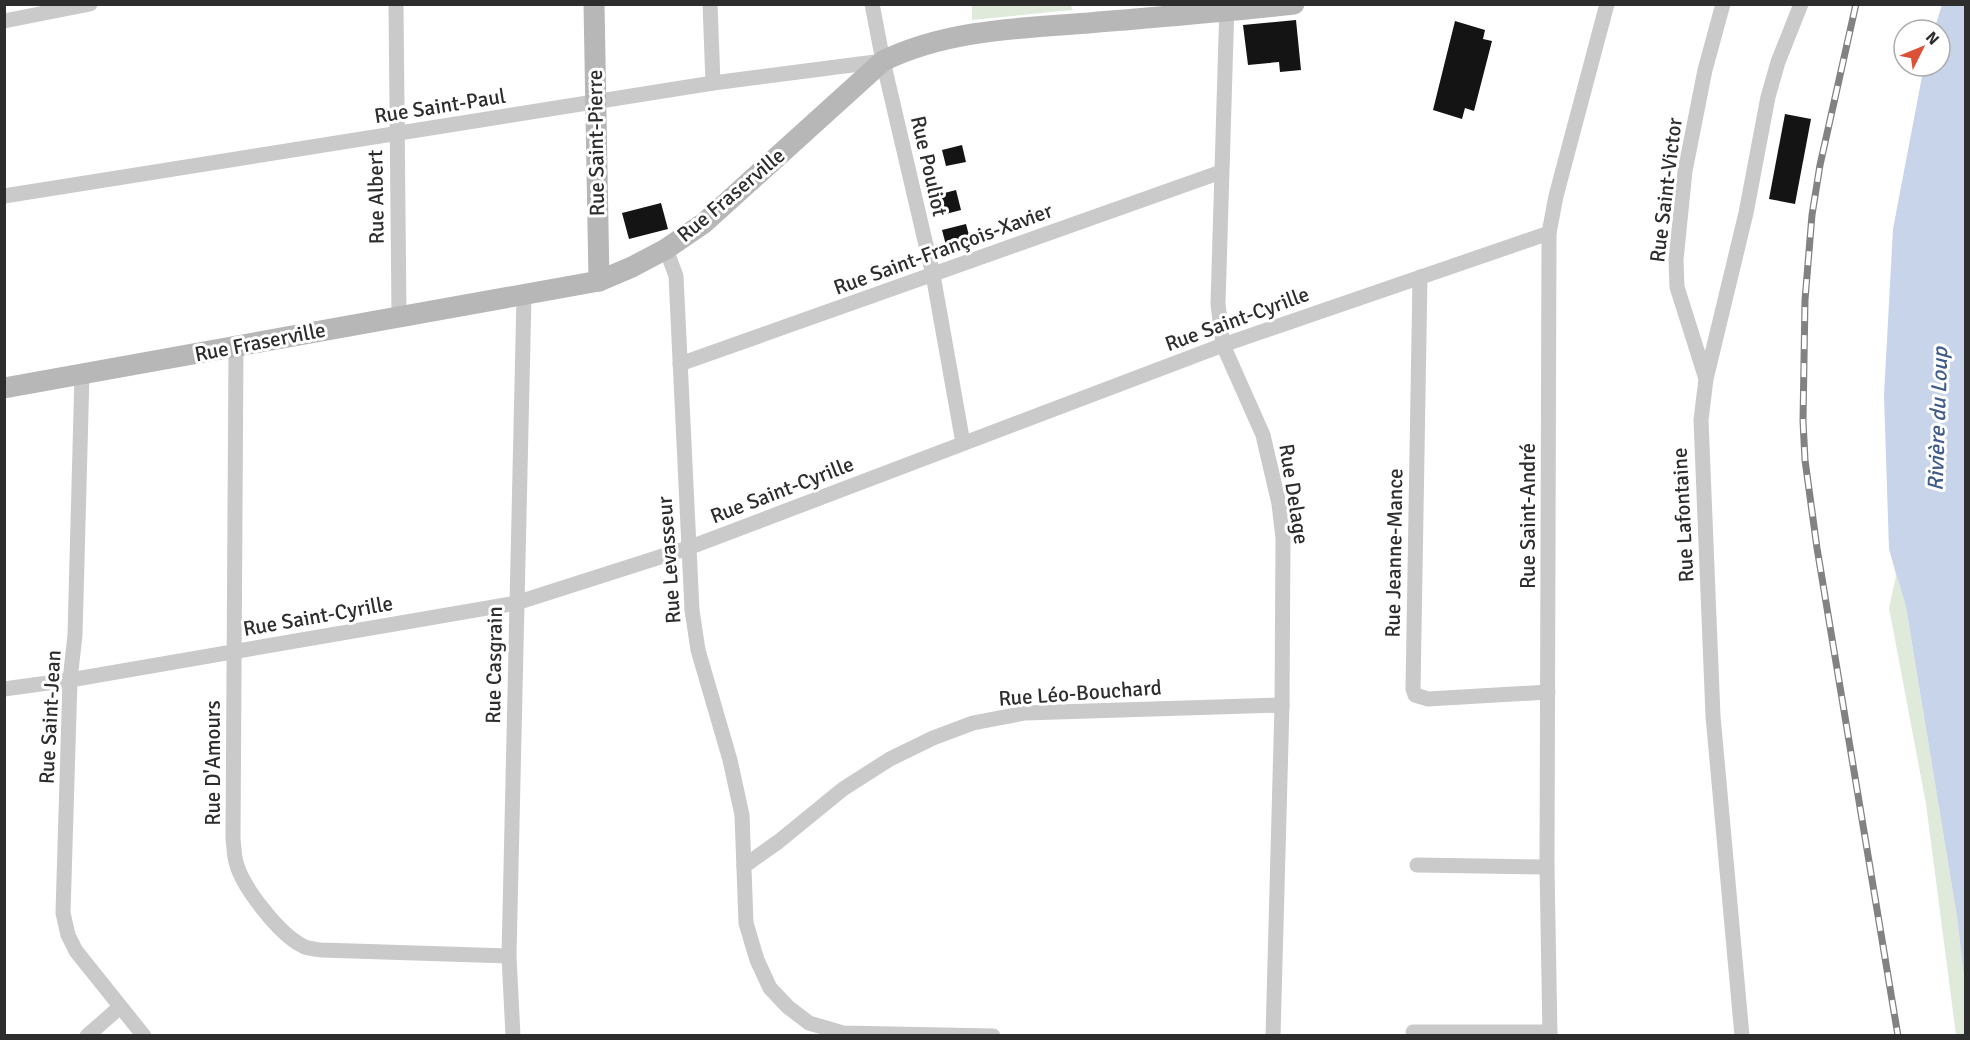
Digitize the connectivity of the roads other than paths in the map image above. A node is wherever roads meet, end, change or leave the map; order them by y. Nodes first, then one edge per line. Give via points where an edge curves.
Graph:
1 (90, 4) edge
2 (396, 4) edge
3 (594, 4) edge
4 (711, 4) edge
5 (872, 4) edge
6 (1294, 4) edge
7 (1607, 4) edge
8 (1723, 4) edge
9 (1801, 4) edge
10 (1227, 8) edge
11 (4, 21) edge
12 (883, 60) junction
13 (713, 82) junction
14 (595, 102) junction
15 (397, 134) junction
16 (1221, 172) junction
17 (4, 196) edge
18 (1549, 233) junction
19 (666, 249) junction
20 (933, 275) junction
21 (1420, 277) junction
22 (599, 281) junction
23 (524, 296) junction
24 (399, 316) junction
25 (1223, 345) junction
26 (236, 347) junction
27 (680, 364) junction
28 (82, 374) junction
29 (1706, 379) junction
30 (4, 388) edge
31 (963, 443) junction
32 (688, 548) junction
33 (516, 603) junction
34 (235, 651) junction
35 (70, 680) junction
36 (4, 689) edge
37 (1548, 692) junction
38 (1282, 705) junction
39 (1417, 865) dead end
40 (744, 866) junction
41 (1547, 867) junction
42 (509, 956) junction
43 (120, 1007) junction
44 (1413, 1032) dead end
45 (1550, 1034) edge
46 (87, 1035) edge
47 (144, 1035) edge
48 (513, 1035) edge
49 (993, 1035) edge
50 (1273, 1035) edge
51 (1742, 1035) edge

1 - 11 street
2 - 15 street, Rue Albert
3 - 14 main road, Rue Saint-Pierre
4 - 13 street
5 - 12 street, Rue Pouliot
6 - 10 main road, Rue Fraserville
7 - 18 street, Rue Saint-André
8 - 29 street, Rue Saint-Victor via 1685,171 1676,260 1677,287
9 - 29 street, Rue Lafontaine via 1768,98 1746,213
10 - 12 main road, Rue Fraserville via 968,34 917,46
10 - 16 street, Rue Delage
12 - 13 street, Rue Saint-Paul
12 - 19 main road, Rue Fraserville via 704,224
12 - 20 street, Rue Pouliot
13 - 14 street, Rue Saint-Paul
14 - 15 street, Rue Saint-Paul
14 - 22 main road, Rue Saint-Pierre
15 - 17 street, Rue Saint-Paul
15 - 24 street, Rue Albert
16 - 20 street, Rue Saint-François-Xavier
16 - 25 street, Rue Delage via 1218,304
18 - 21 street, Rue Saint-Cyrille
18 - 37 street, Rue Saint-André
19 - 22 main road, Rue Fraserville
19 - 27 street, Rue Levasseur via 676,276
20 - 27 street, Rue Saint-François-Xavier
20 - 31 street, Rue Pouliot
21 - 25 street, Rue Saint-Cyrille
21 - 37 street, Rue Jeanne-Mance via 1413,689 1415,695 1428,699
22 - 23 main road, Rue Fraserville
23 - 24 main road, Rue Fraserville
23 - 33 street, Rue Casgrain
24 - 26 main road, Rue Fraserville
25 - 31 street, Rue Saint-Cyrille
25 - 38 street, Rue Delage via 1263,435 1279,504 1283,538
26 - 28 main road, Rue Fraserville
26 - 34 street, Rue D'Amours
27 - 32 street, Rue Levasseur
28 - 30 main road, Rue Fraserville
28 - 35 street, Rue Saint-Jean via 75,635
29 - 51 street, Rue Lafontaine via 1700,445 1713,716
31 - 32 street, Rue Saint-Cyrille
32 - 33 street, Rue Saint-Cyrille
32 - 40 street, Rue Levasseur via 698,650 742,815
33 - 34 street, Rue Saint-Cyrille
33 - 42 street, Rue Casgrain
34 - 35 street, Rue Saint-Cyrille
34 - 42 street, Rue D'Amours via 235,861 258,903 295,942 306,948
35 - 36 street, Rue Saint-Cyrille
35 - 43 street, Rue Saint-Jean via 63,913 76,951
37 - 41 street, Rue Saint-André
38 - 40 street, Rue Léo-Bouchard via 1024,713 973,723 890,759 843,789
38 - 50 street, Rue Delage
39 - 41 street
40 - 49 street, Rue Levasseur via 746,923 757,960 770,988 809,1023 843,1033
41 - 45 street, Rue Saint-André
42 - 48 street, Rue Casgrain
43 - 46 street
43 - 47 street, Rue Saint-Jean
44 - 45 street

